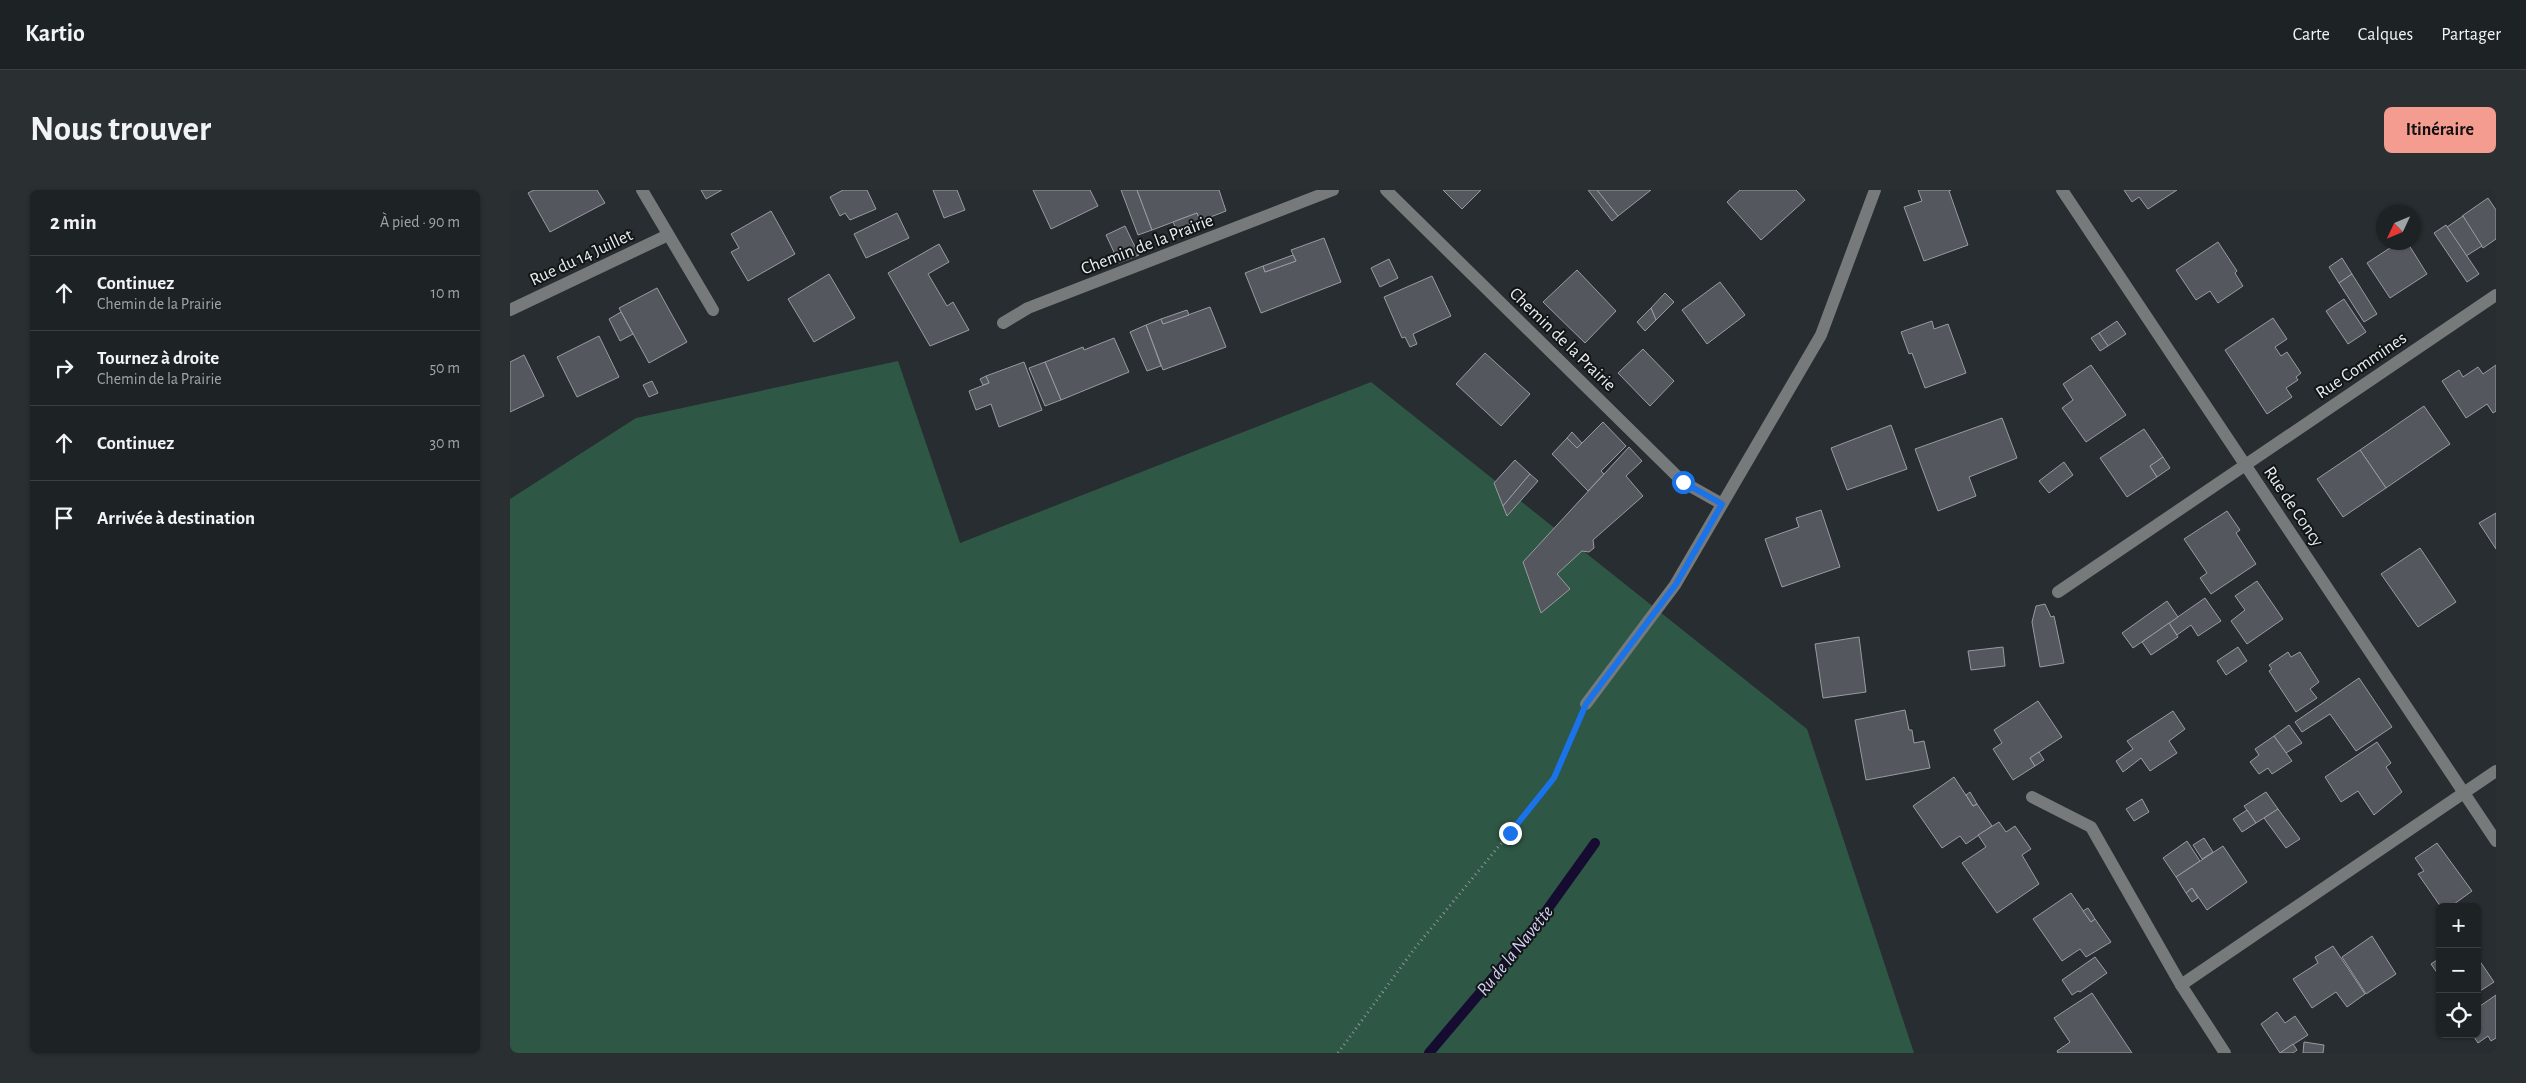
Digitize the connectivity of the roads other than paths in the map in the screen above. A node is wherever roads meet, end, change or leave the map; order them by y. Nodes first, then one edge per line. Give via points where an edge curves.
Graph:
1 (642, 190) edge
2 (1333, 190) edge
3 (1386, 190) edge
4 (1876, 190) edge
5 (2062, 190) edge
6 (668, 235) junction
7 (2496, 295) edge
8 (510, 310) edge
9 (713, 310) dead end
10 (1003, 323) dead end
11 (2245, 464) junction
12 (1722, 504) junction
13 (2058, 592) dead end
14 (1586, 704) road end
15 (2496, 771) edge
16 (2463, 793) junction
17 (2032, 796) dead end
18 (2496, 841) edge
19 (2181, 986) junction
20 (2226, 1053) edge

1 - 6 street
2 - 10 street, Chemin de la Prairie via 1028,308
3 - 12 street, Chemin de la Prairie via 1683,482
4 - 12 street via 1821,335
5 - 11 street, Rue de Concy
6 - 8 street, Rue du 14 Juillet
6 - 9 street
7 - 11 street, Rue Commines
11 - 13 street, Rue Commines
11 - 16 street, Rue de Concy
12 - 14 street via 1676,584
15 - 16 street
16 - 18 street, Rue de Concy
16 - 19 street
17 - 19 street via 2091,827
19 - 20 street

